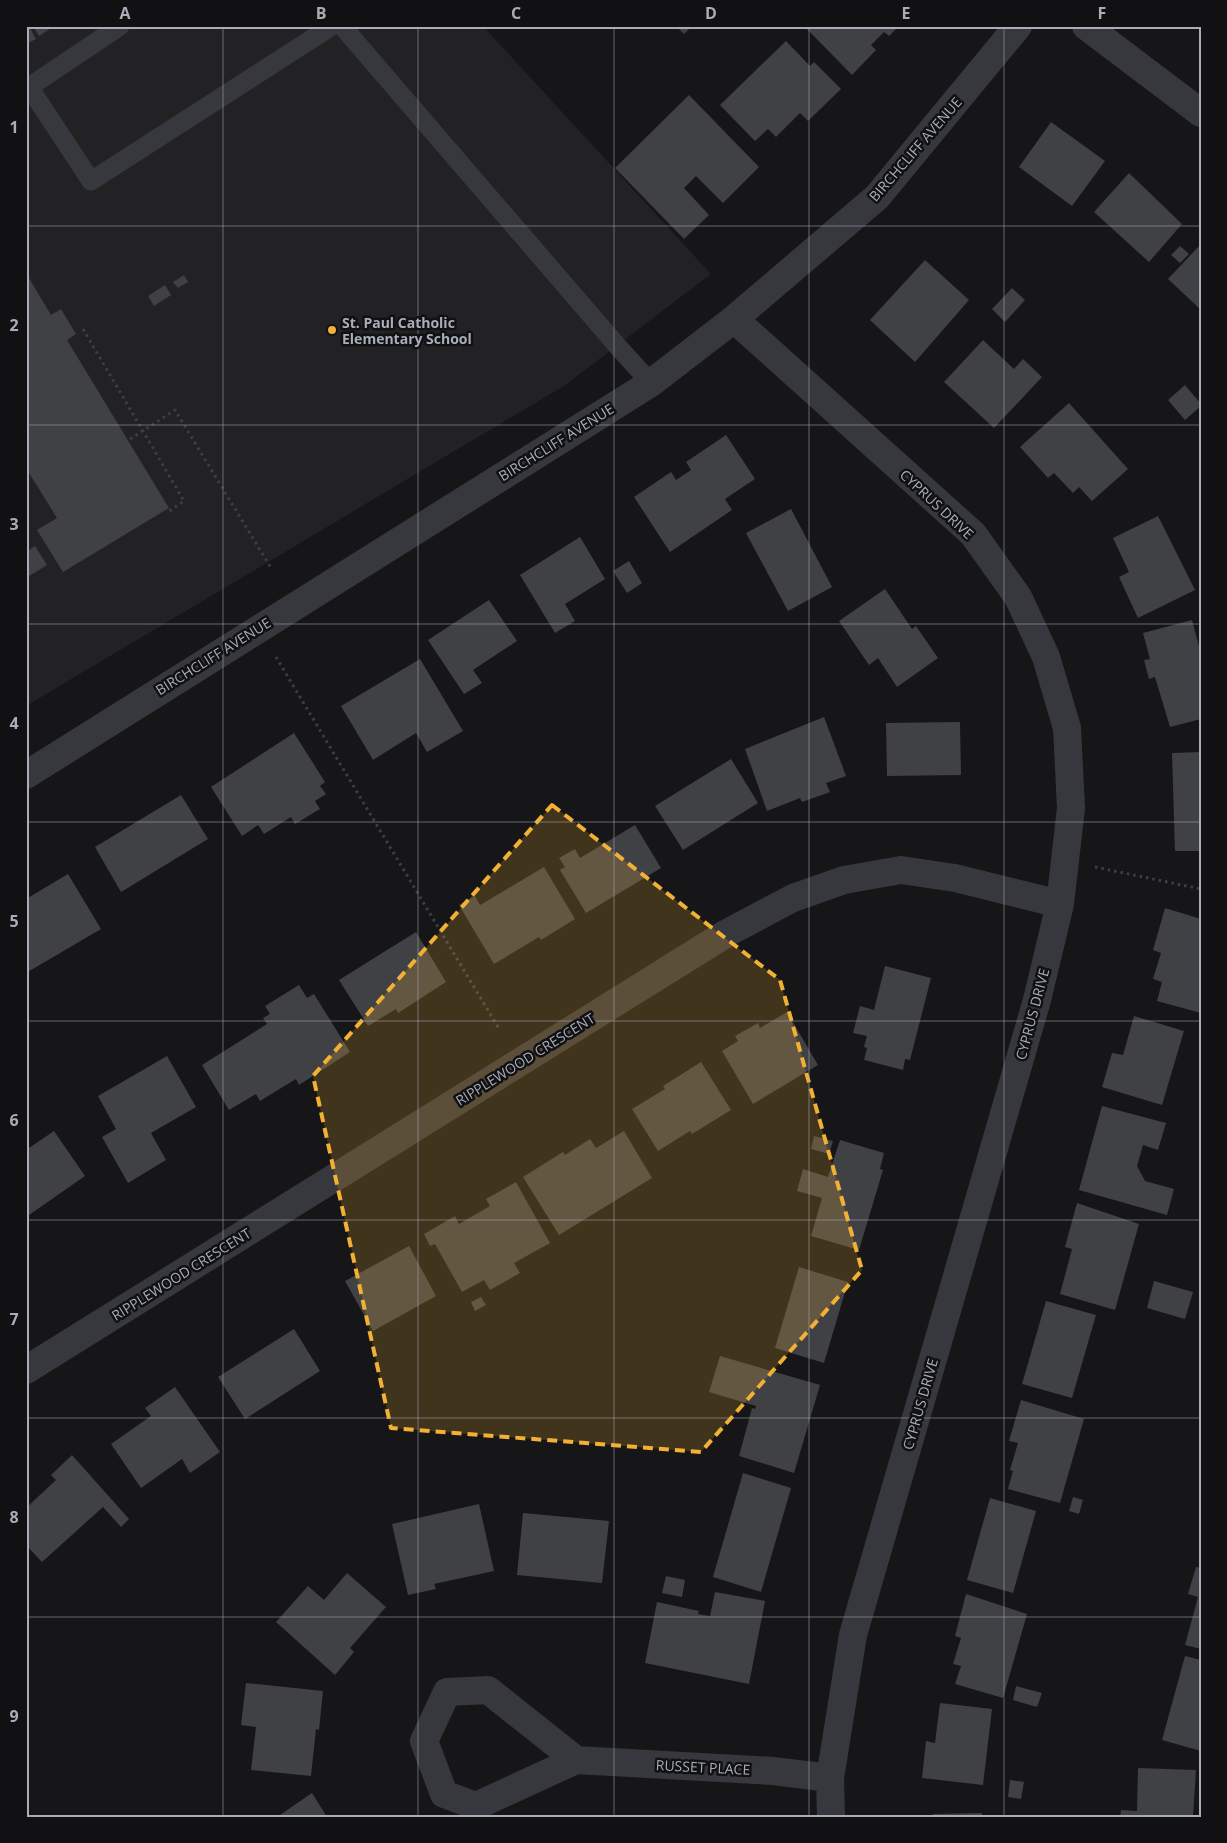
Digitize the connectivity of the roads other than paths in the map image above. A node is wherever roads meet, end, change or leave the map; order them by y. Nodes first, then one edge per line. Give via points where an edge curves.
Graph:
1 (120, 26) edge
2 (332, 26) edge
3 (342, 26) edge
4 (1018, 26) edge
5 (1086, 26) edge
6 (1201, 113) edge
7 (734, 319) junction
8 (651, 383) junction
9 (26, 775) edge
10 (1060, 904) junction
11 (26, 1370) edge
12 (576, 1760) junction
13 (830, 1778) junction
14 (831, 1817) edge

1 - 2 lane via 28,87 90,181
3 - 8 lane
4 - 7 street, BIRCHCLIFF AVENUE via 877,197
5 - 6 street
7 - 8 street, BIRCHCLIFF AVENUE
7 - 10 street, CYPRUS DRIVE via 973,534 1018,597 1046,657 1066,728 1072,808
8 - 9 street, BIRCHCLIFF AVENUE
10 - 11 street, RIPPLEWOOD CRESCENT via 956,878 901,870 844,880 794,898 727,933
10 - 13 street, CYPRUS DRIVE via 1037,1000 853,1635
12 - 12 street, RUSSET PLACE via 488,1690 447,1692 424,1741 444,1794 476,1806
12 - 13 street, RUSSET PLACE via 773,1771
13 - 14 street, CYPRUS DRIVE

